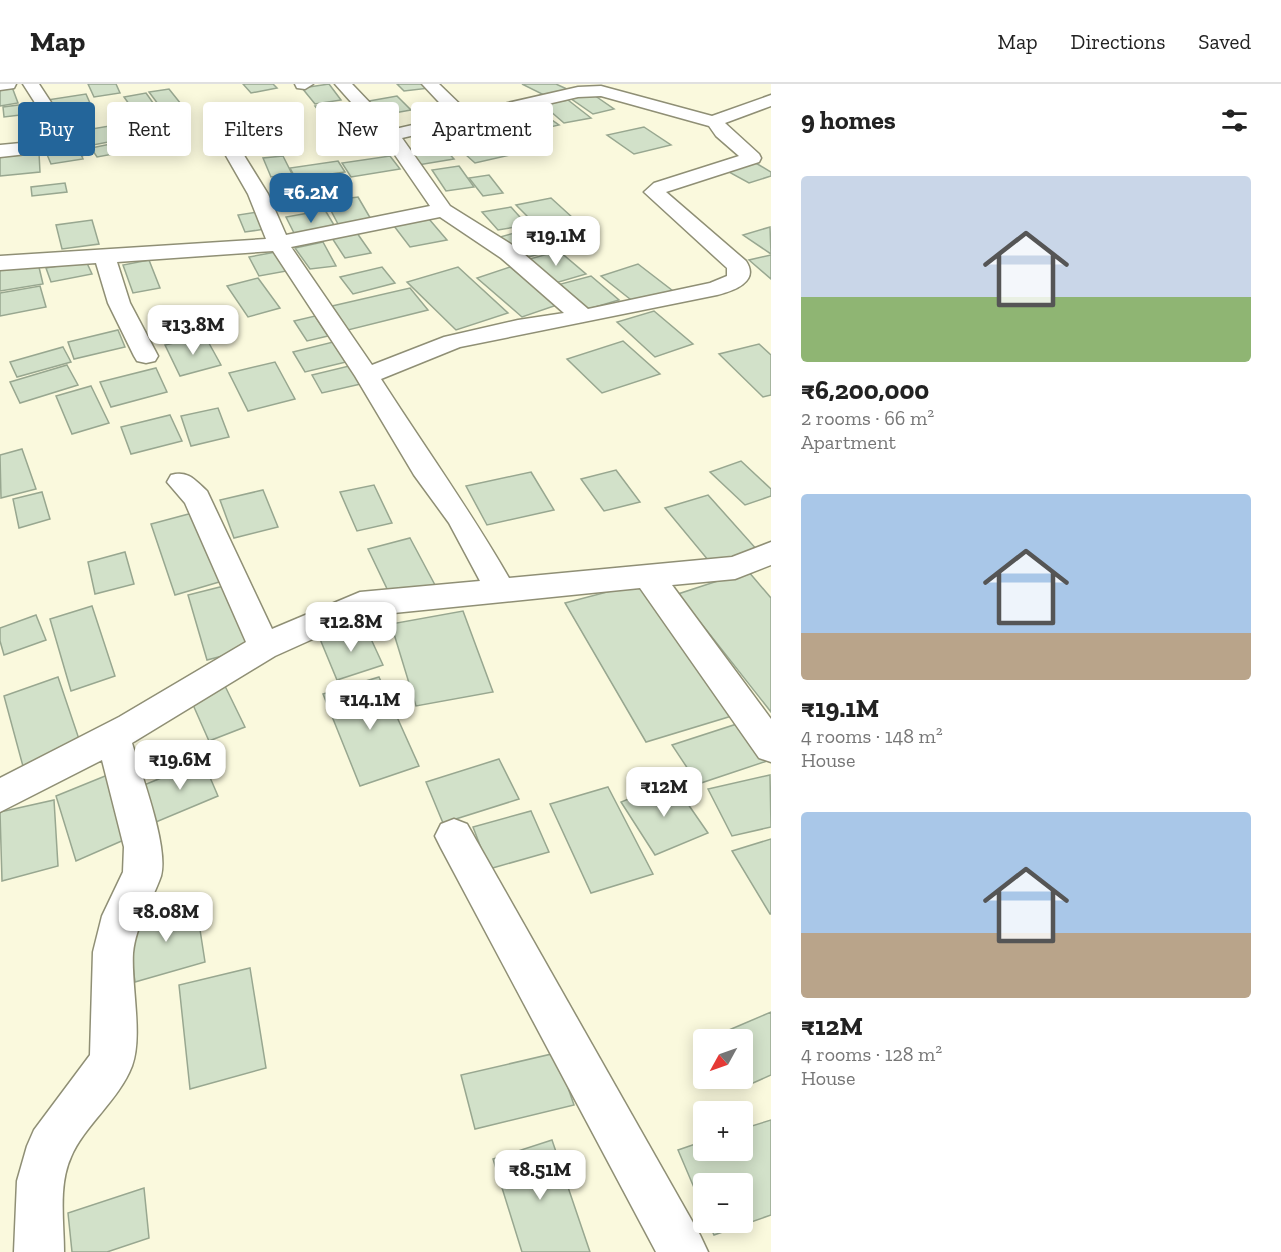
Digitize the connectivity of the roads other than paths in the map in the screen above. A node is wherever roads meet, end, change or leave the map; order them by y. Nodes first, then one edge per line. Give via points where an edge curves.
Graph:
1 (8, 84) edge
2 (31, 84) edge
3 (343, 84) edge
4 (430, 84) edge
5 (0, 85) edge
6 (771, 100) edge
7 (360, 102) edge
8 (448, 102) edge
9 (534, 102) edge
10 (715, 122) junction
11 (399, 147) edge
12 (0, 151) edge
13 (235, 156) edge
14 (762, 163) edge
15 (443, 210) junction
16 (279, 244) junction
17 (104, 254) junction
18 (2, 258) edge
19 (583, 317) junction
20 (146, 356) dead end
21 (367, 376) junction
22 (181, 482) dead end
23 (771, 553) edge
24 (648, 576) junction
25 (501, 591) junction
26 (264, 647) junction
27 (113, 736) junction
28 (771, 747) edge
29 (0, 796) edge
30 (454, 836) dead end
31 (39, 1252) edge
32 (682, 1252) edge

1 - 5 street
2 - 12 street via 52,116 80,146
3 - 7 street
4 - 8 street
6 - 10 street
9 - 10 street via 601,91
10 - 14 street
11 - 15 street
13 - 16 street via 258,194
14 - 19 street via 712,169 654,192 738,266 738,279 717,288
15 - 16 street
15 - 19 street via 508,253
16 - 17 street
16 - 21 street
17 - 18 street
17 - 20 street via 119,303
19 - 21 street via 452,342
21 - 25 street via 460,518
22 - 26 street via 197,498
23 - 24 street via 735,568
24 - 25 street
24 - 28 street
25 - 26 street via 360,604
26 - 27 street
27 - 29 street
27 - 31 street via 143,847 142,874 122,916 113,952 111,1063 50,1146 41,1181
30 - 32 street

